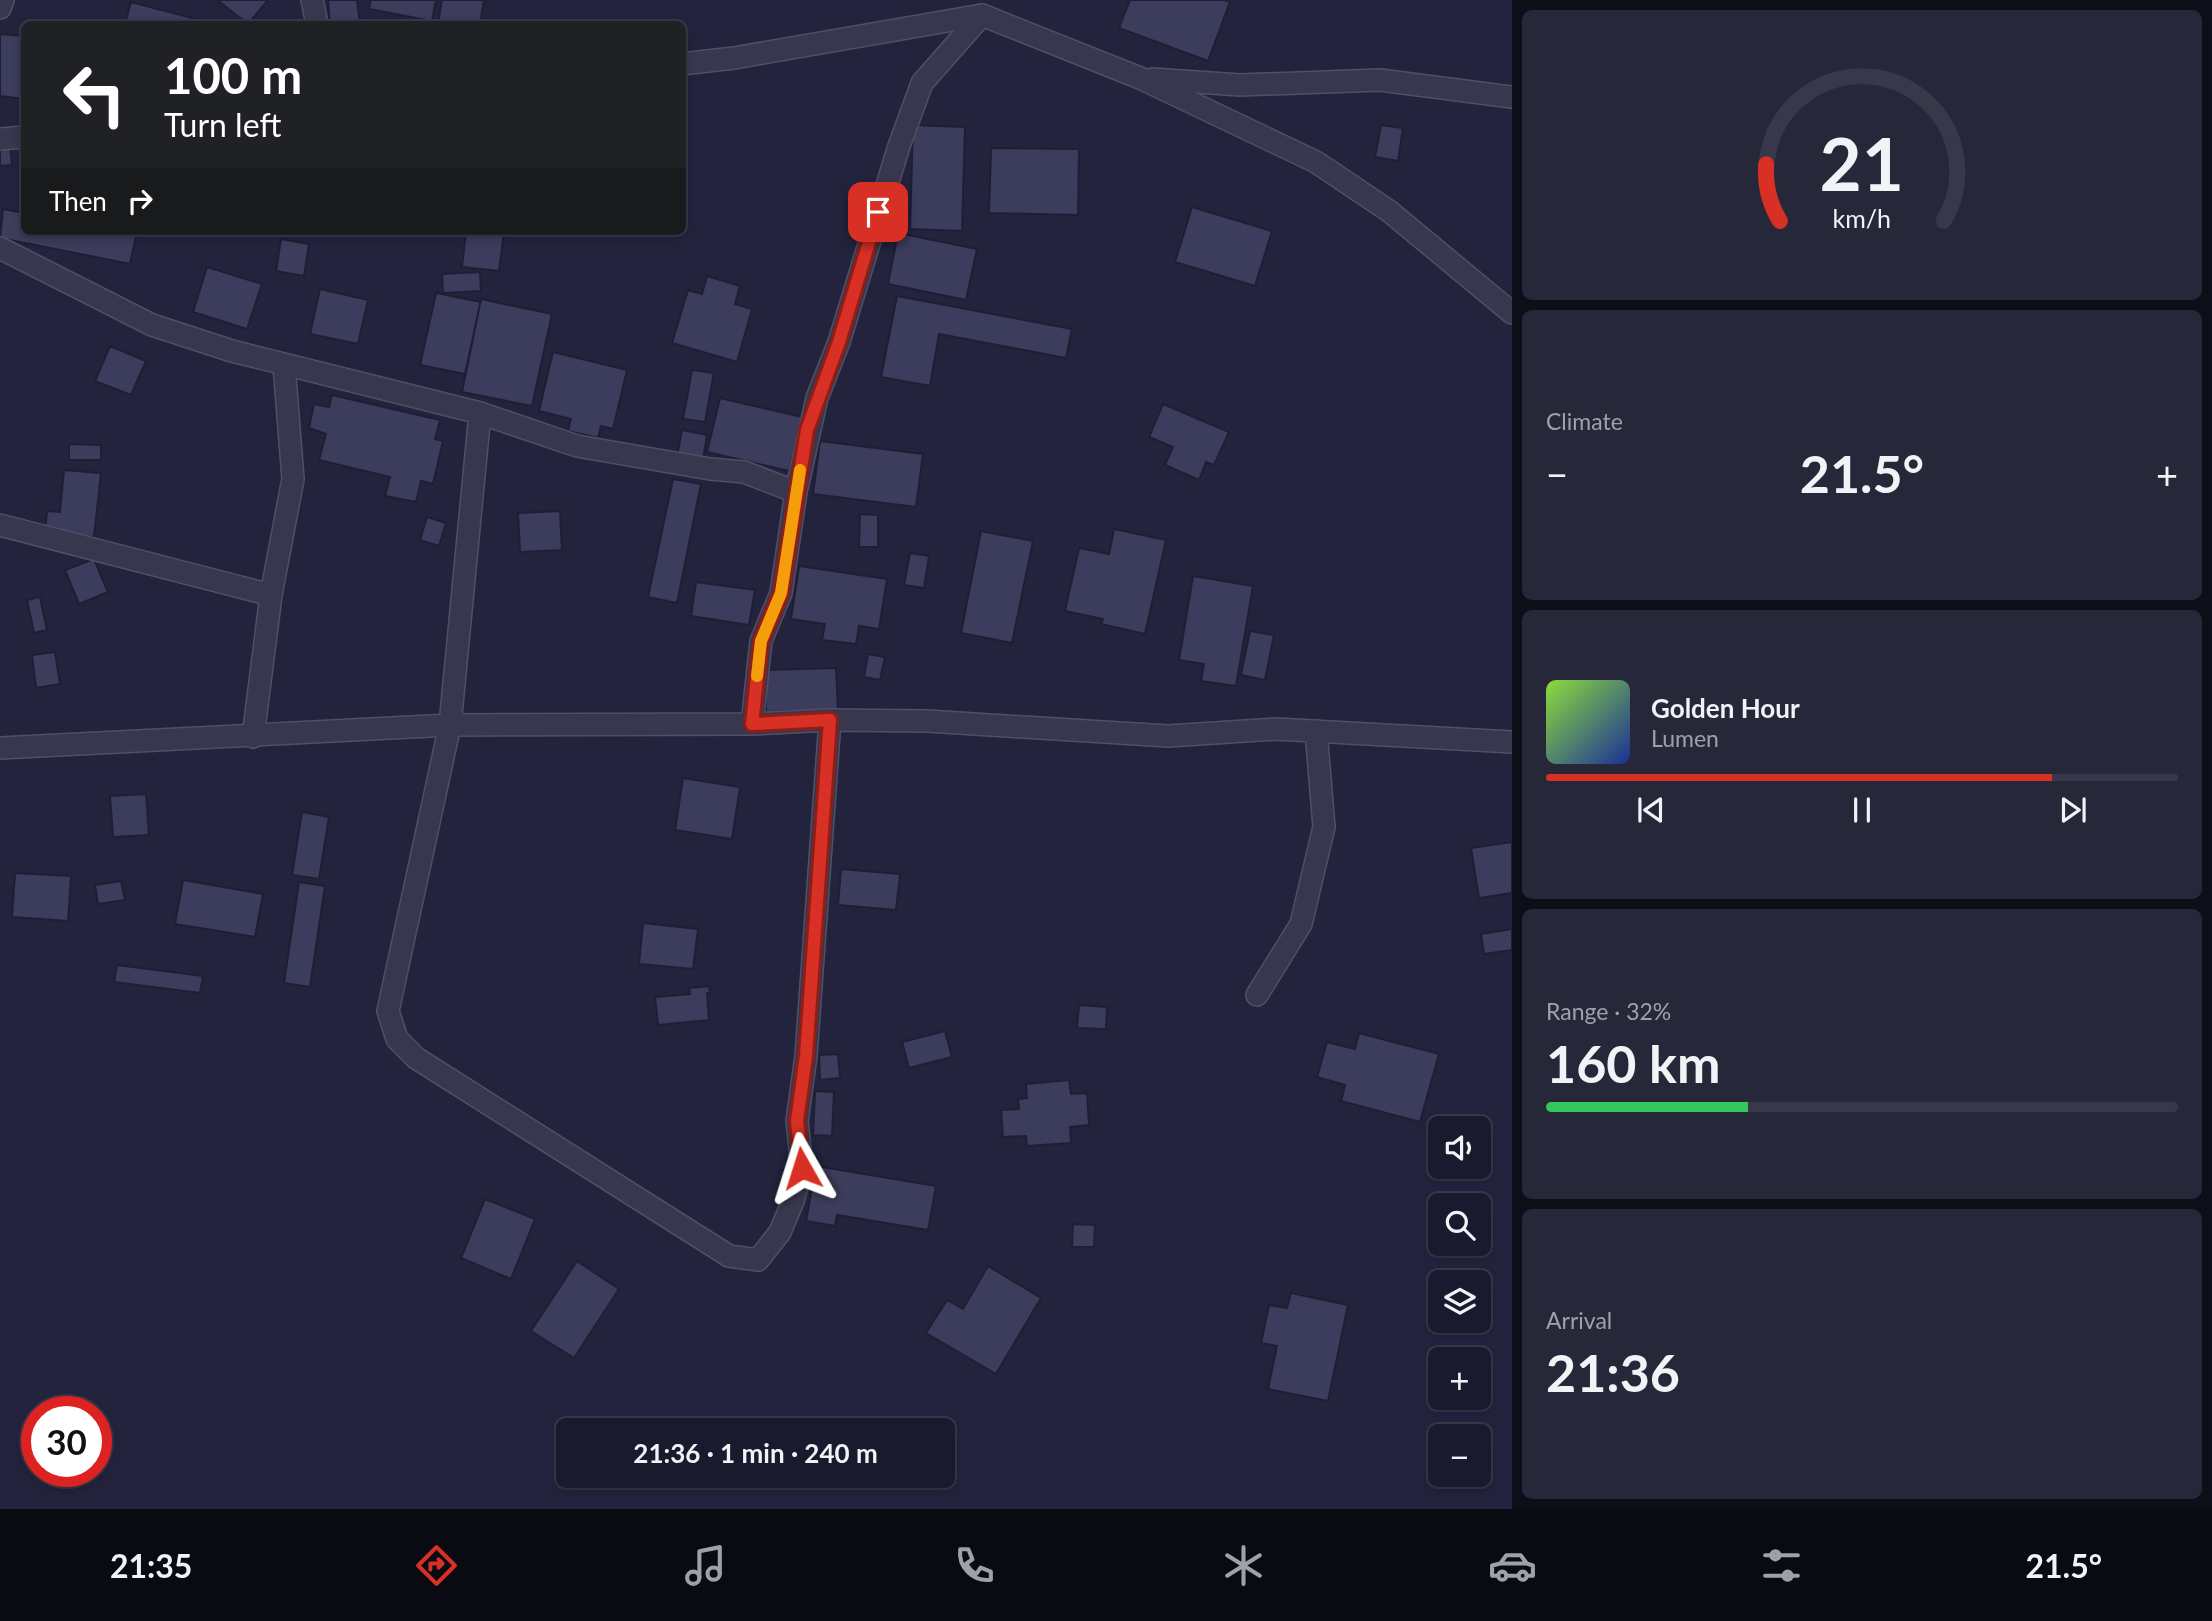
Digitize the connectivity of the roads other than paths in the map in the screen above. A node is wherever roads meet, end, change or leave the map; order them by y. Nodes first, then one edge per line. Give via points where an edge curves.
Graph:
1 (3, 0) edge
2 (312, 0) edge
3 (0, 8) edge
4 (980, 8) edge
5 (316, 21) edge
6 (686, 64) edge
7 (1140, 78) junction
8 (1512, 97) edge
9 (21, 137) edge
10 (0, 139) edge
11 (0, 248) edge
12 (1512, 313) edge
13 (284, 365) junction
14 (480, 413) junction
15 (796, 492) junction
16 (0, 525) edge
17 (271, 595) junction
18 (830, 720) junction
19 (752, 724) junction
20 (450, 725) junction
21 (1316, 731) junction
22 (253, 737) junction
23 (1512, 742) edge
24 (0, 748) edge
25 (1256, 995) dead end

1 - 3 street
2 - 5 street
4 - 6 street
4 - 7 street
4 - 15 street via 922,83 817,398
7 - 8 street via 1240,85 1380,80
7 - 12 street via 1316,162 1389,211
9 - 10 street
11 - 13 street via 152,326
13 - 14 street
13 - 17 street via 293,479
14 - 15 street via 577,446 744,472
14 - 20 street
15 - 19 street via 781,593 761,641
16 - 17 street
17 - 22 street
18 - 19 street
18 - 20 street via 806,1056 797,1121 802,1168 780,1232 758,1260 729,1256 416,1058 397,1039 388,1011
18 - 21 street via 927,721 1168,736
19 - 20 street
20 - 22 street
21 - 23 street
21 - 25 street via 1324,827 1301,924
22 - 24 street

